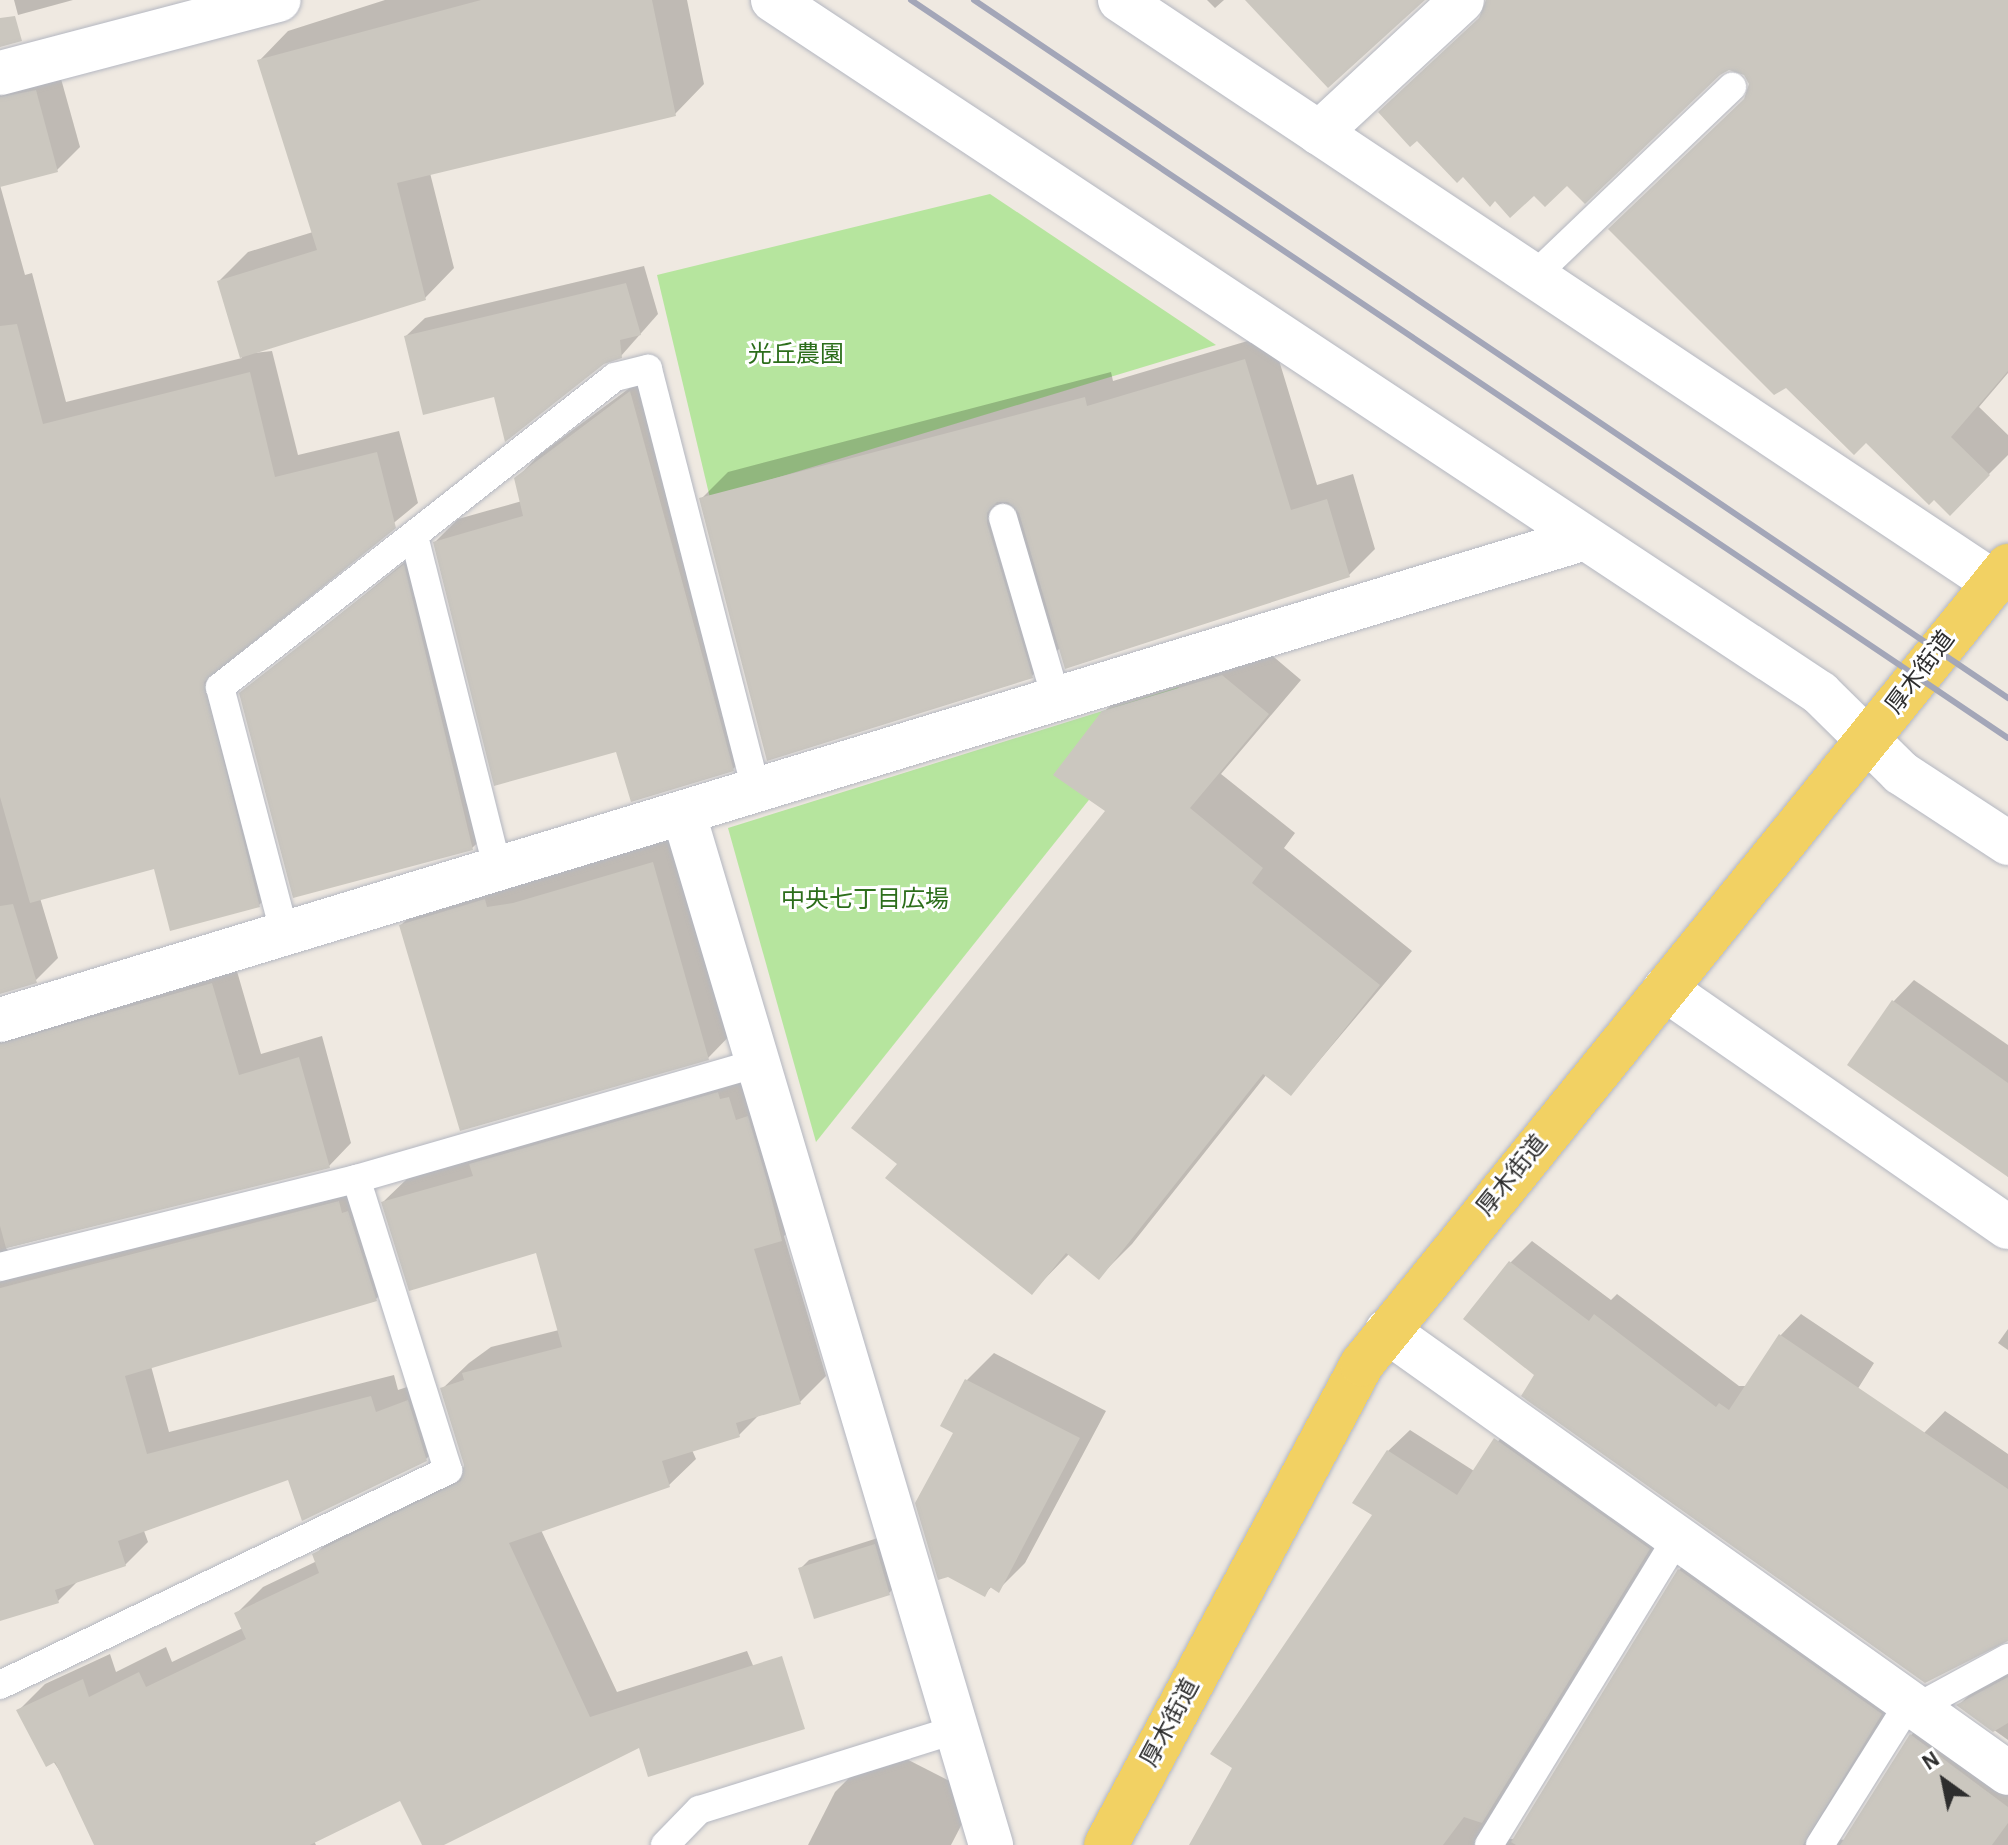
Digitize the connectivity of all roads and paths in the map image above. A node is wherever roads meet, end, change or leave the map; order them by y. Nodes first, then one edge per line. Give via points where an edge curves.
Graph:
1 (279, 0) edge
2 (773, 0) edge
3 (1120, 0) edge
4 (1462, 0) edge
5 (0, 73) edge
6 (1732, 87) dead end
7 (1319, 133) junction
8 (1534, 276) junction
9 (1003, 518) dead end
10 (414, 536) junction
11 (1582, 539) junction
12 (2001, 574) edge
13 (1057, 701) junction
14 (1870, 741) junction
15 (757, 792) junction
16 (684, 815) junction
17 (2008, 843) edge
18 (498, 870) junction
19 (285, 935) junction
20 (1665, 989) junction
21 (0, 1020) edge
22 (762, 1062) junction
23 (356, 1179) junction
24 (2008, 1227) edge
25 (0, 1267) edge
26 (1387, 1331) junction
27 (1678, 1536) junction
28 (2008, 1658) edge
29 (0, 1685) edge
30 (1920, 1705) junction
31 (957, 1729) junction
32 (2008, 1773) edge
33 (665, 1845) edge
34 (991, 1845) edge
35 (1106, 1845) edge
36 (1489, 1845) edge
37 (1820, 1845) edge

1 - 5 street
2 - 11 street
3 - 7 street
4 - 7 street
6 - 8 lane
7 - 8 street
8 - 12 street
9 - 13 lane
10 - 15 lane via 615,377 648,369
10 - 18 lane
10 - 19 lane via 220,687
11 - 13 street
11 - 14 street via 1828,699
12 - 14 main road, 厚木街道 via 1936,649
13 - 15 street
14 - 17 street via 1901,773
14 - 20 main road, 厚木街道
15 - 16 street
16 - 18 street
16 - 22 street
18 - 19 street
19 - 21 street
20 - 24 street
20 - 26 main road, 厚木街道
22 - 23 lane
22 - 31 street
23 - 25 lane
23 - 29 lane via 448,1470
26 - 27 street
26 - 35 main road, 厚木街道 via 1362,1364
27 - 30 street
27 - 36 lane
28 - 30 lane
30 - 32 street
30 - 37 lane via 1901,1716
31 - 33 lane via 699,1810
31 - 34 street

